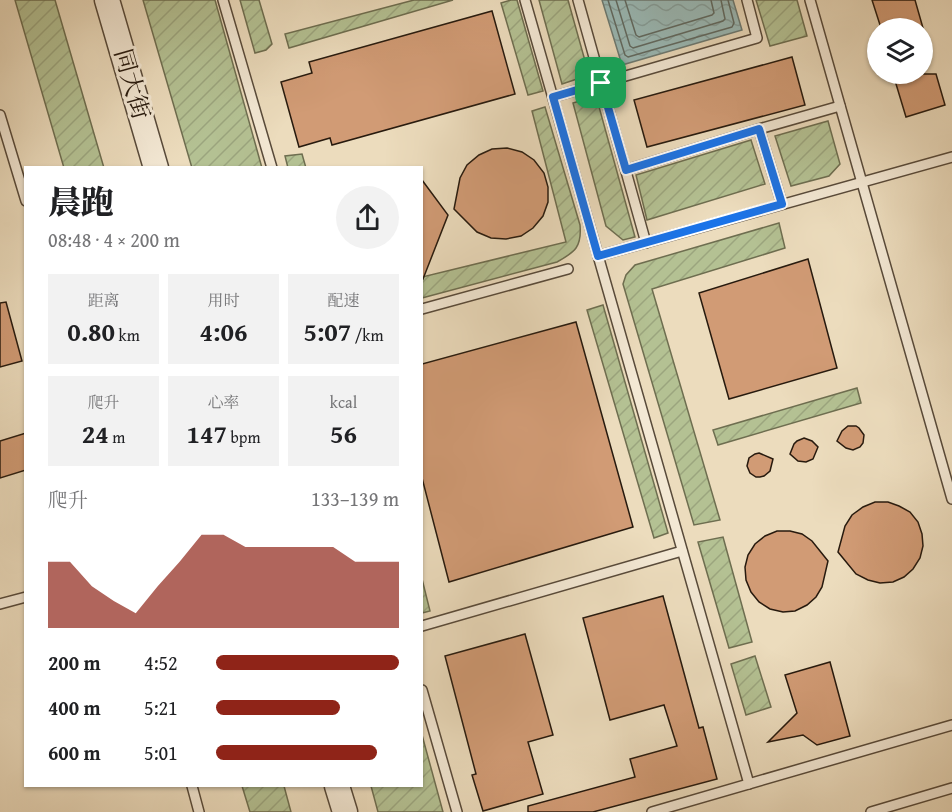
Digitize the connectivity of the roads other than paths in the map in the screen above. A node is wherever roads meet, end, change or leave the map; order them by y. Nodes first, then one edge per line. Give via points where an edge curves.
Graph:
1 (107, 0) edge
2 (224, 0) edge
3 (525, 0) edge
4 (578, 0) edge
5 (747, 0) edge
6 (810, 0) edge
7 (601, 83) junction
8 (553, 97) junction
9 (840, 106) junction
10 (0, 115) edge
11 (759, 129) junction
12 (952, 157) edge
13 (155, 166) edge
14 (271, 166) edge
15 (626, 170) junction
16 (862, 182) junction
17 (24, 194) edge
18 (782, 204) junction
19 (646, 243) junction
20 (598, 256) junction
21 (568, 269) dead end
22 (423, 309) edge
23 (952, 499) edge
24 (682, 551) junction
25 (24, 598) edge
26 (0, 604) edge
27 (423, 626) edge
28 (423, 693) edge
29 (952, 725) edge
30 (749, 784) junction
31 (192, 787) edge
32 (337, 787) edge
33 (952, 788) edge
34 (199, 812) edge
35 (345, 812) edge
36 (457, 812) edge
37 (652, 812) edge
38 (871, 812) edge

1 - 13 street, 同大街
2 - 14 lane
3 - 8 lane
4 - 7 lane
5 - 7 lane via 757,38
6 - 9 lane
7 - 8 lane
7 - 15 lane
8 - 20 lane
9 - 11 lane
9 - 16 lane
10 - 17 lane
11 - 15 lane
11 - 18 lane
12 - 16 lane
15 - 19 lane
16 - 18 lane
16 - 23 lane
18 - 19 lane
19 - 20 lane
20 - 24 lane
21 - 22 lane
24 - 27 lane
24 - 30 lane
25 - 26 lane
28 - 36 lane
29 - 30 lane
30 - 37 lane
31 - 34 lane
32 - 35 street
33 - 38 lane

